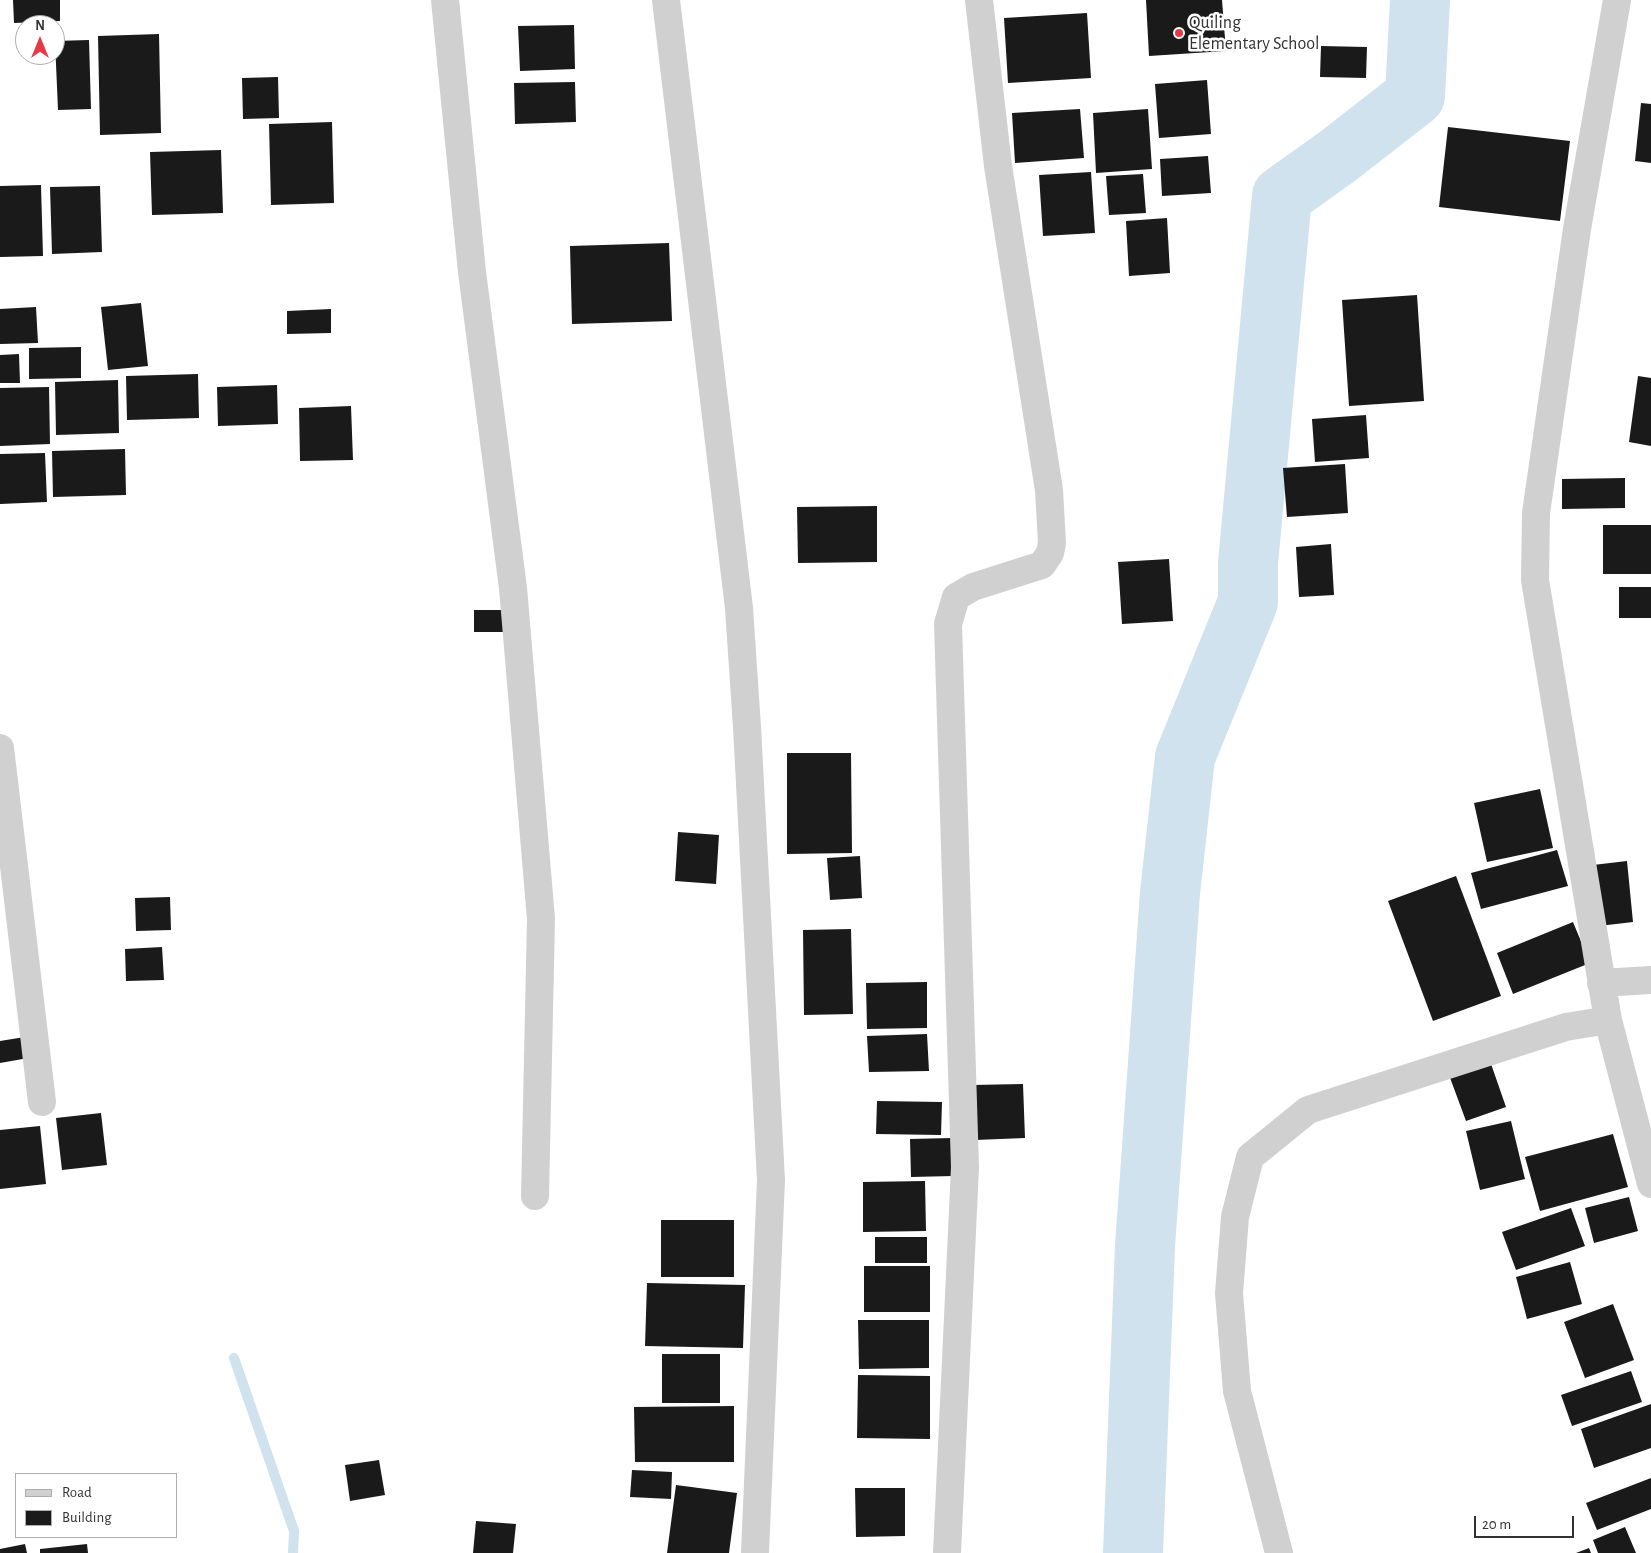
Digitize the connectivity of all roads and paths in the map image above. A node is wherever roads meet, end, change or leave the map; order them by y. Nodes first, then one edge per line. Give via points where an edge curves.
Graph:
1 (445, 0) edge
2 (666, 0) edge
3 (978, 0) edge
4 (1618, 0) edge
5 (0, 748) edge
6 (1651, 980) edge
7 (1601, 983) junction
8 (1608, 1020) junction
9 (42, 1102) dead end
10 (1651, 1184) edge
11 (535, 1196) dead end
12 (755, 1553) edge
13 (948, 1553) edge
14 (1279, 1553) edge

1 - 11 street via 472,272 512,588 541,919
2 - 12 street via 739,608 747,727 771,1180
3 - 13 street via 998,166 1049,490 1052,543 1042,565 973,587 956,596 948,624 965,1168
4 - 7 street via 1577,229 1536,513 1534,580
5 - 9 street
6 - 7 street
7 - 8 street
8 - 10 street
8 - 14 street via 1566,1027 1308,1110 1250,1157 1235,1217 1229,1293 1238,1391

